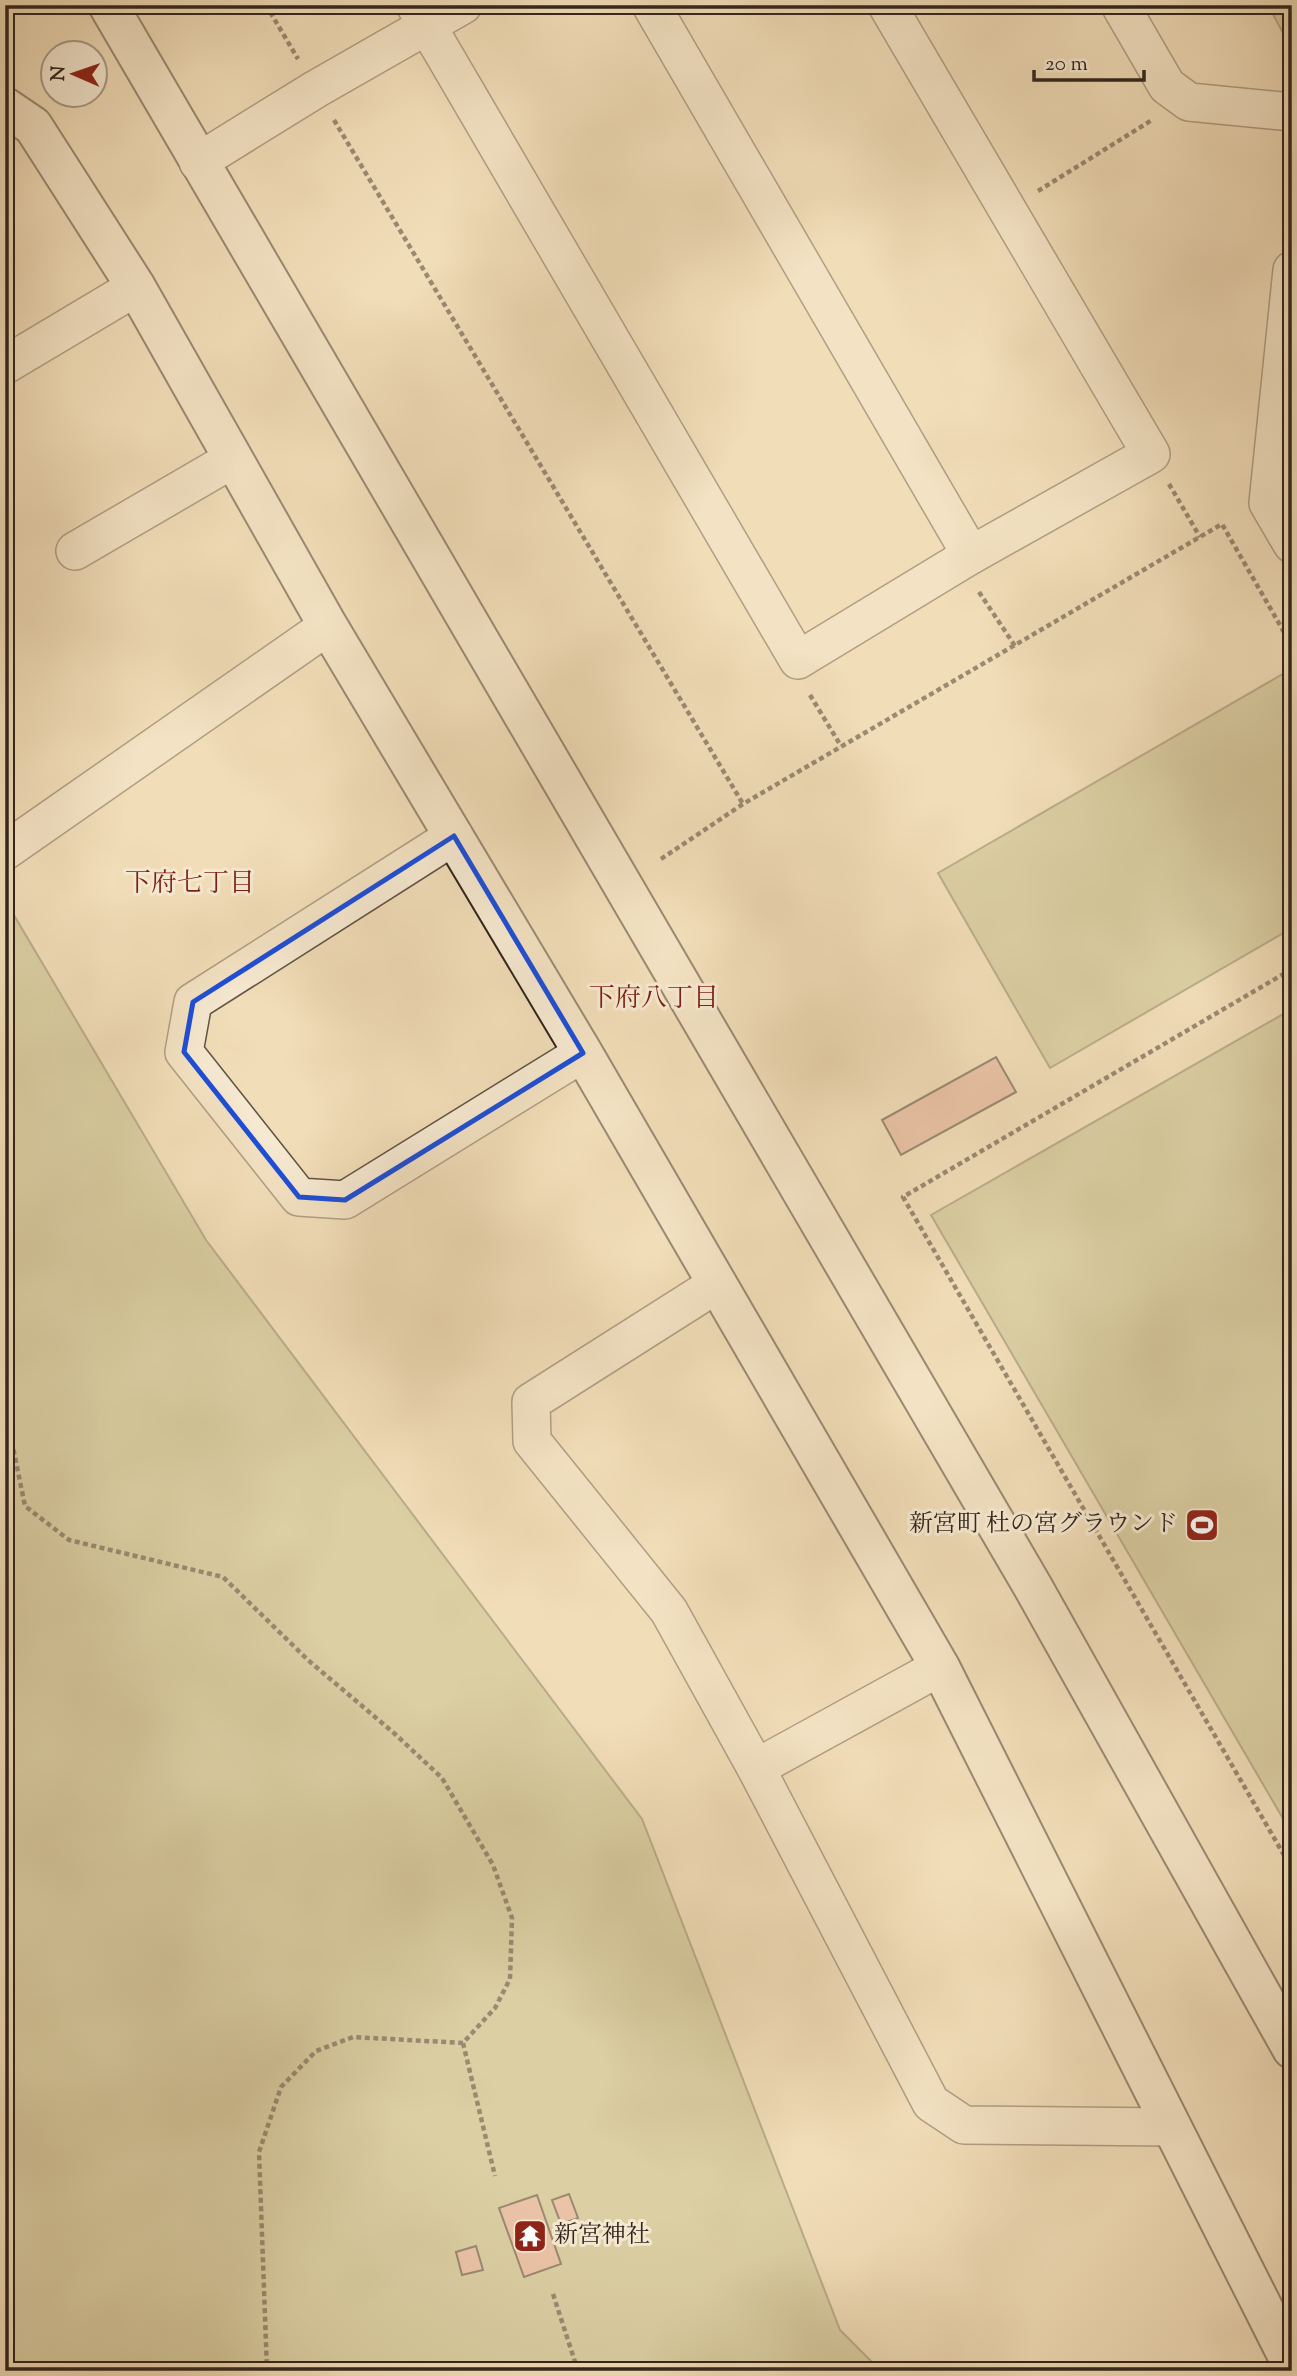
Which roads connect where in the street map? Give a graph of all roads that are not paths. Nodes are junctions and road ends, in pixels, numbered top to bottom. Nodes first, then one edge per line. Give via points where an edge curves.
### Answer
1 (108, 5) edge
2 (463, 5) edge
3 (651, 5) edge
4 (887, 5) edge
5 (1120, 5) edge
6 (421, 15) edge
7 (5, 107) edge
8 (1292, 112) edge
9 (198, 162) junction
10 (1292, 270) edge
11 (136, 286) junction
12 (5, 365) edge
13 (233, 459) junction
14 (1292, 544) edge
15 (75, 551) dead end
16 (965, 559) junction
17 (328, 626) junction
18 (454, 836) junction
19 (5, 851) edge
20 (583, 1053) junction
21 (717, 1284) junction
22 (940, 1667) junction
23 (756, 1768) junction
24 (1292, 2049) edge
25 (1172, 2127) junction
26 (1292, 2365) edge

1 - 9 street
2 - 6 street
3 - 16 street
4 - 16 street via 1151,454
5 - 8 street via 1167,86 1189,103
6 - 9 street via 316,89
6 - 16 street via 798,660
7 - 11 street via 33,126
9 - 24 street via 1033,1587
10 - 14 street via 1268,503
11 - 12 street
11 - 13 street
13 - 15 street
13 - 17 street
17 - 18 street
17 - 19 street
18 - 20 street
18 - 20 street via 193,1002 184,1052 299,1197 345,1200
20 - 21 street
21 - 22 street
21 - 23 street via 531,1402 533,1441 669,1611
22 - 23 street
22 - 25 street
23 - 25 street via 930,2104 964,2125
25 - 26 street

